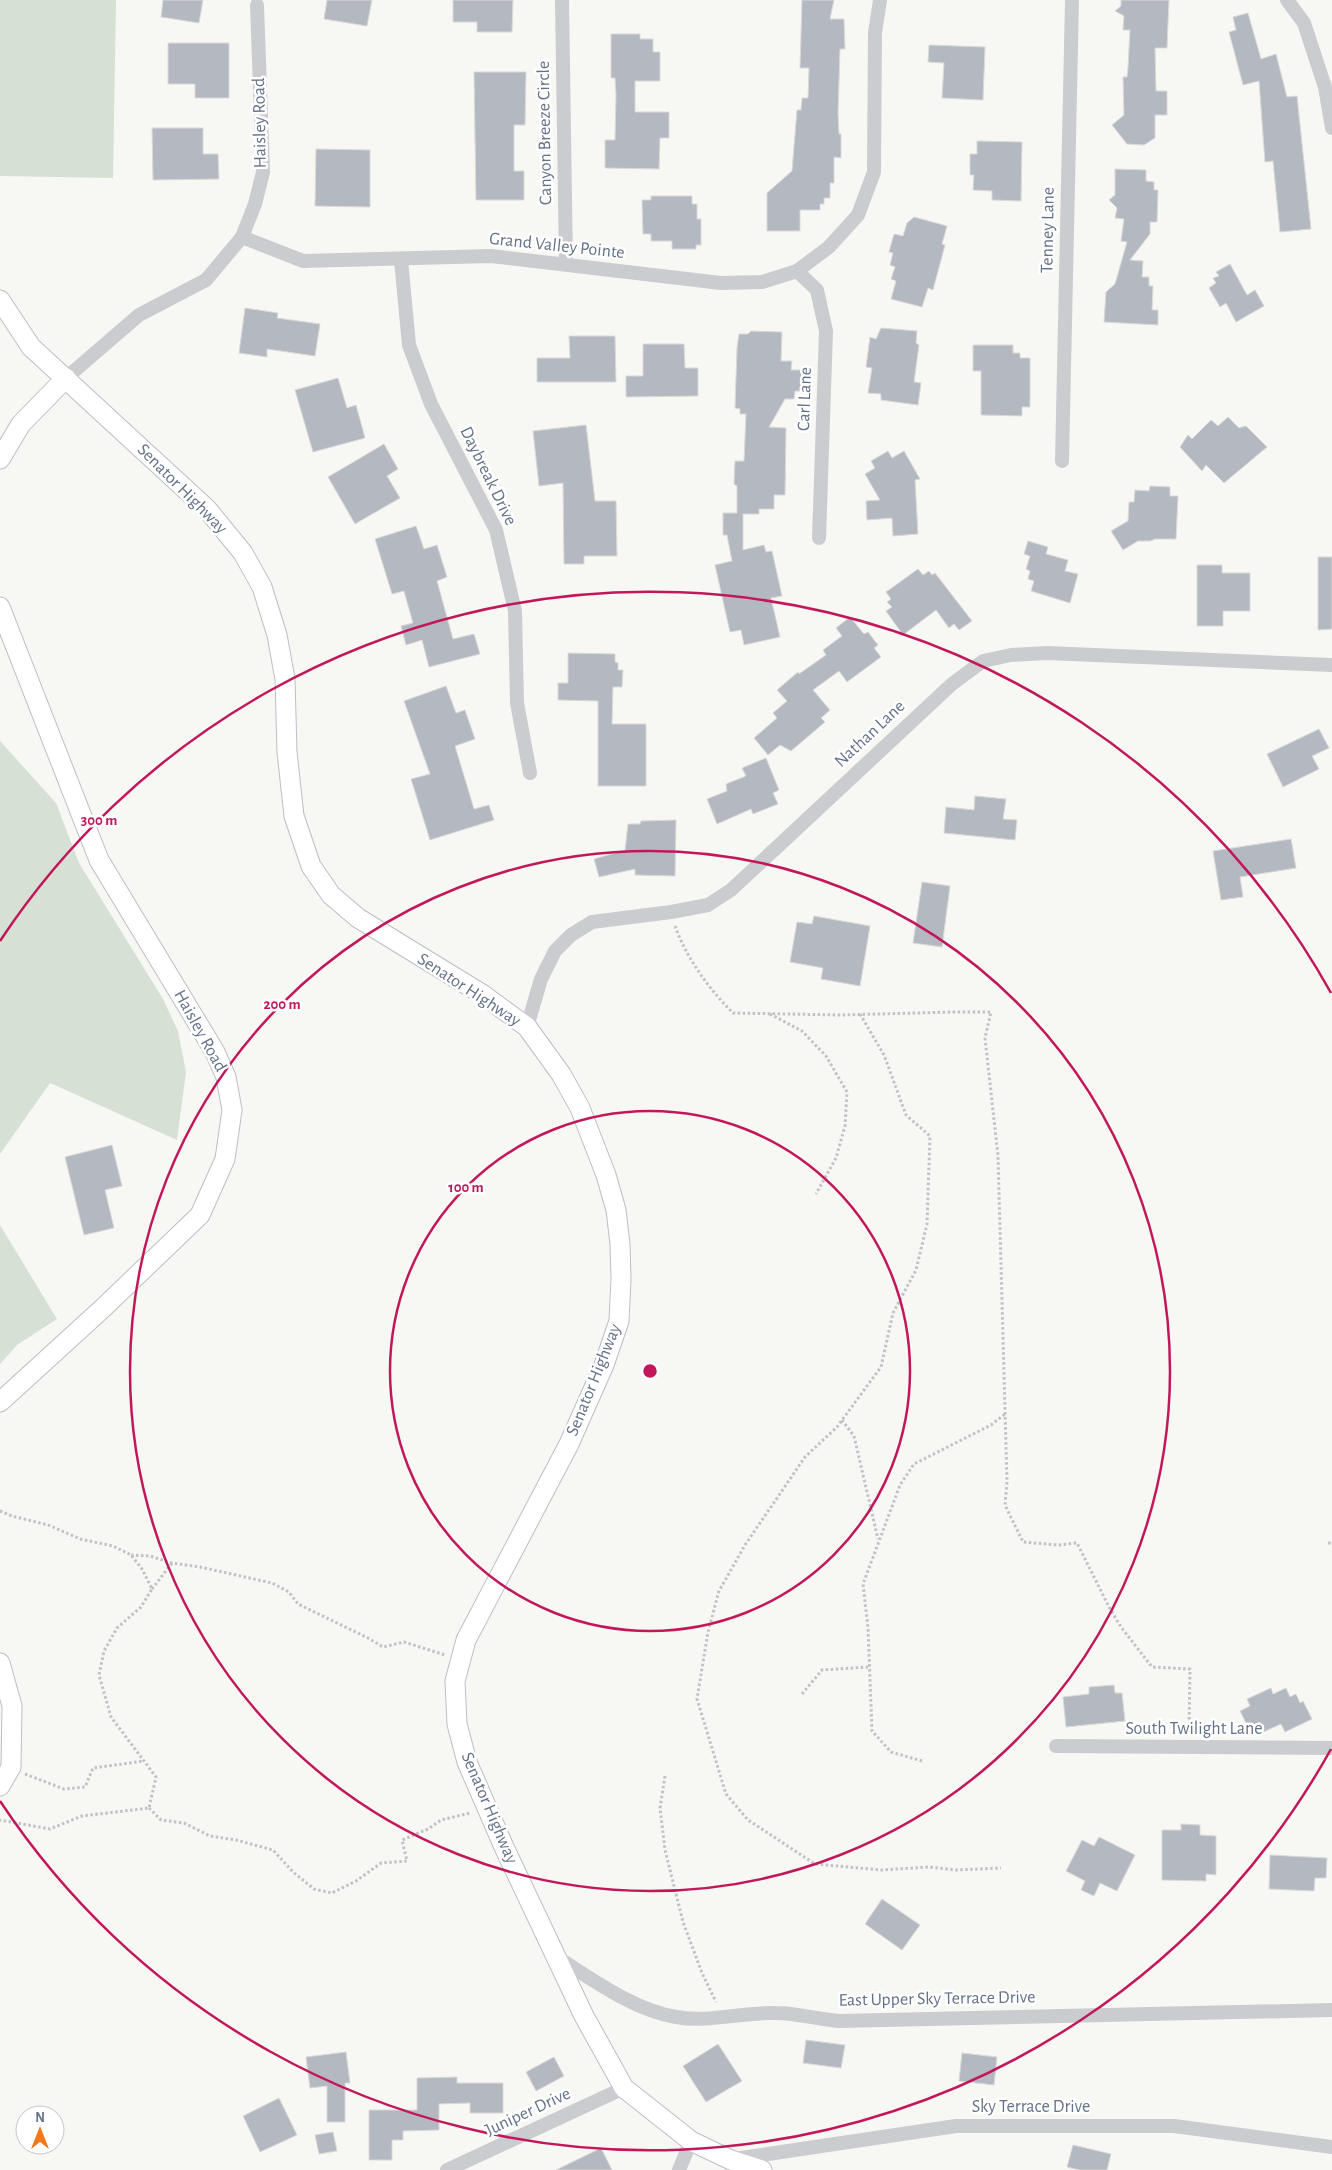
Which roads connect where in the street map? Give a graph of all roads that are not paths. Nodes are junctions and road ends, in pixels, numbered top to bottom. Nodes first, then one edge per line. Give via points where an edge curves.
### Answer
1 (562, 0) edge
2 (880, 0) edge
3 (1072, 0) edge
4 (1287, 0) edge
5 (258, 5) dead end
6 (1332, 128) edge
7 (242, 237) junction
8 (401, 260) junction
9 (566, 264) junction
10 (797, 271) junction
11 (0, 300) edge
12 (66, 378) junction
13 (0, 459) edge
14 (1062, 461) dead end
15 (818, 538) dead end
16 (0, 606) edge
17 (1332, 665) edge
18 (530, 773) dead end
19 (526, 1027) junction
20 (0, 1402) edge
21 (0, 1663) edge
22 (1056, 1746) dead end
23 (1332, 1748) edge
24 (0, 1786) edge
25 (558, 1958) junction
26 (1332, 2010) edge
27 (624, 2088) junction
28 (691, 2141) junction
29 (1332, 2147) edge
30 (731, 2160) junction
31 (447, 2170) edge
32 (680, 2170) edge
33 (762, 2170) edge

1 - 9 street, Canyon Breeze Circle
2 - 10 street, Grand Valley Pointe via 875,33 874,172 858,215 828,247
3 - 14 street, Tenney Lane
4 - 6 street via 1304,23 1325,87
5 - 7 street, Haisley Road via 263,172
7 - 8 street, Grand Valley Pointe via 304,261
7 - 12 street via 206,280 139,315
8 - 9 street, Grand Valley Pointe via 491,256
8 - 18 street, Daybreak Drive via 409,345 431,404 496,530 515,611 517,702
9 - 10 street, Grand Valley Pointe via 721,283 762,282
10 - 15 street, Carl Lane via 817,290 826,331
11 - 12 street, Senator Highway via 31,347
12 - 13 street via 21,424
12 - 19 street, Senator Highway via 207,509 243,553 262,587 277,635 285,679 287,752 294,816 311,866 331,895 358,918 482,994
16 - 20 street, Haisley Road via 99,860 215,1052 226,1077 232,1110 225,1159 200,1215
17 - 19 street, Nathan Lane via 1047,653 983,661 952,684 731,890 708,905 592,922 571,935 555,951 541,979
19 - 25 street, Senator Highway via 561,1074 580,1108 606,1175 616,1210 620,1244 619,1321 604,1366 569,1444 466,1640 456,1681 457,1724 467,1762
21 - 24 street via 12,1706 11,1767
22 - 23 street, South Twilight Lane
25 - 26 street, East Upper Sky Terrace Drive via 626,1999 677,2018 776,2012 839,2021
25 - 27 street, Senator Highway via 584,2016
27 - 28 street, Senator Highway
27 - 31 street, Juniper Drive
28 - 30 street, Senator Highway
28 - 32 street
29 - 30 street, Sky Terrace Drive via 1174,2126 956,2126
30 - 33 street, Senator Highway

